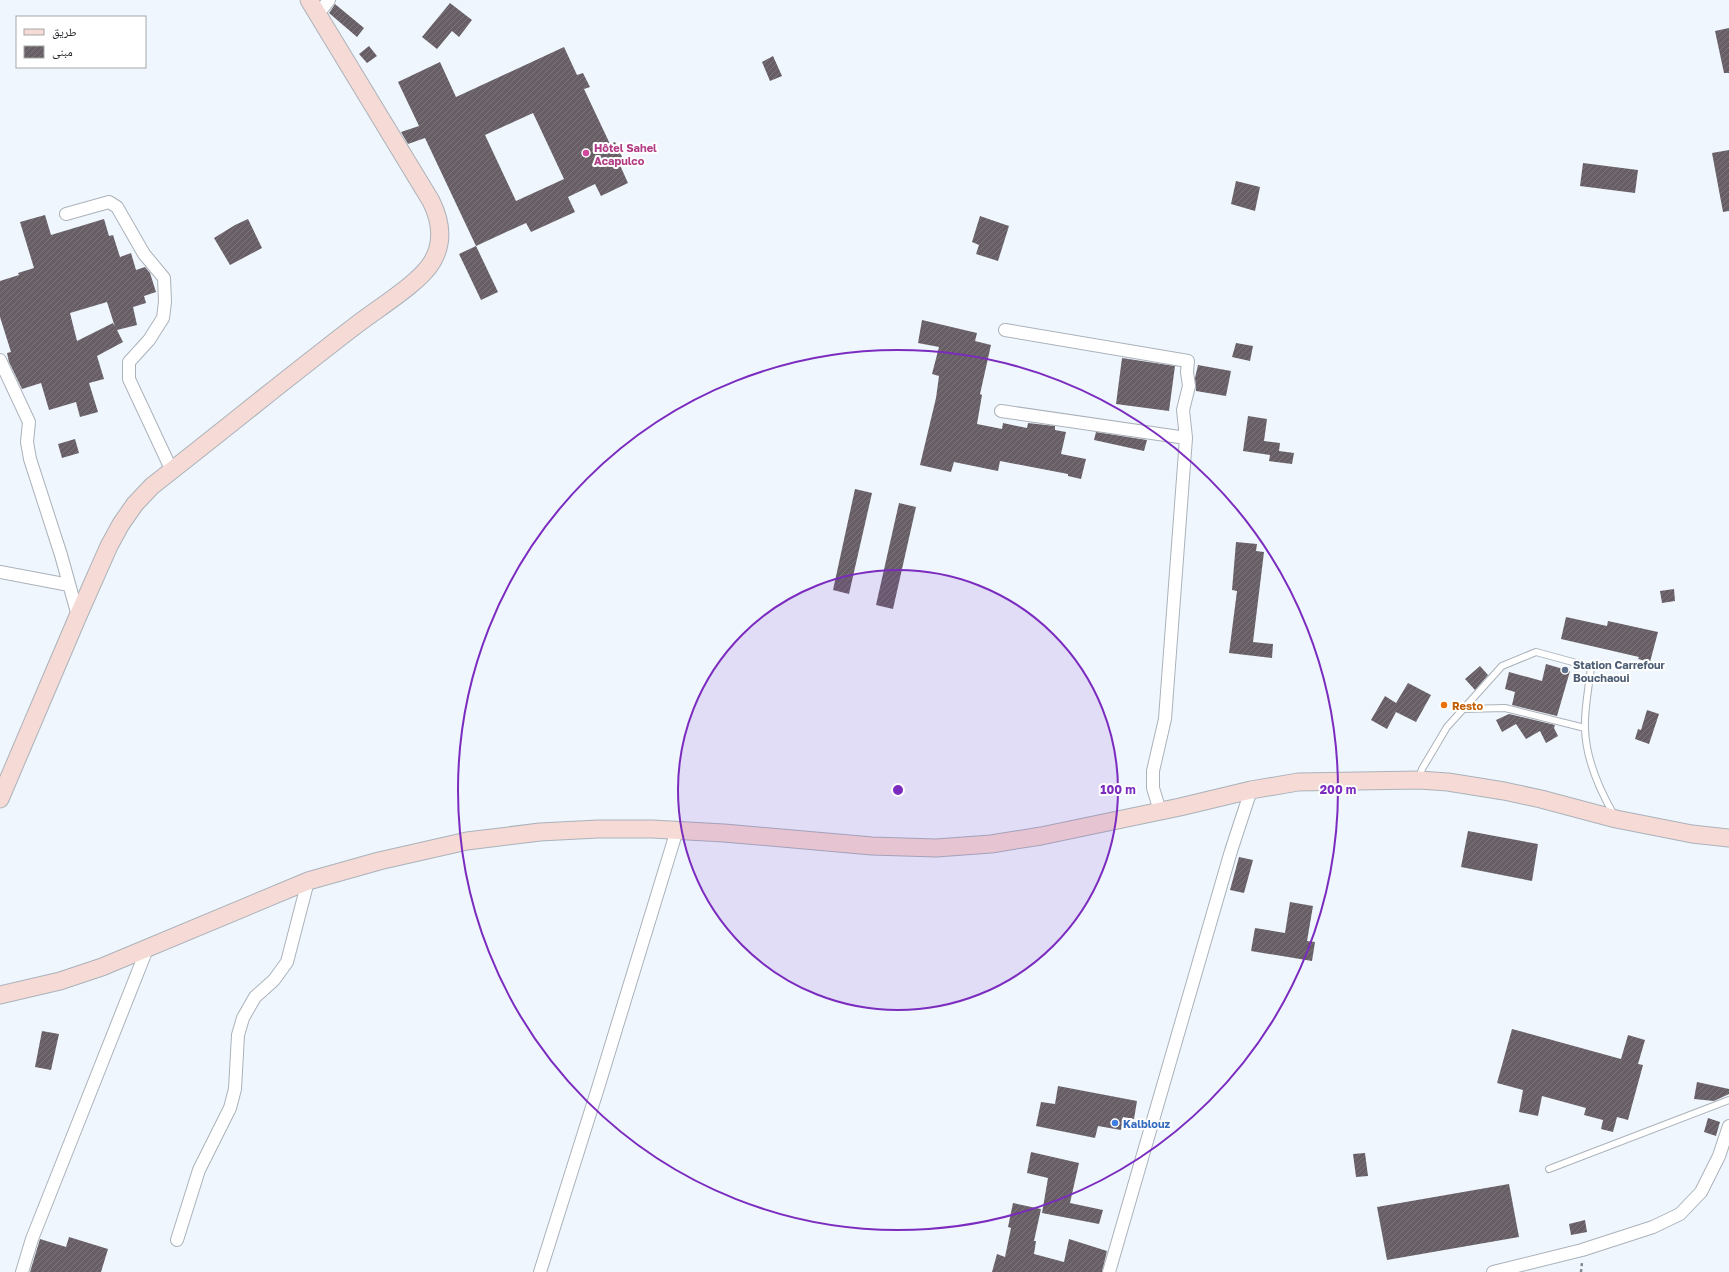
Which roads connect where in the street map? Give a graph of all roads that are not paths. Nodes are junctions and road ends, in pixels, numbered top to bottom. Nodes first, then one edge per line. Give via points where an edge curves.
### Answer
1 (309, 0) edge
2 (329, 0) edge
3 (318, 14) junction
4 (66, 214) dead end
5 (1005, 330) dead end
6 (0, 360) edge
7 (1001, 411) dead end
8 (1186, 438) junction
9 (172, 471) junction
10 (0, 572) edge
11 (69, 585) junction
12 (78, 616) junction
13 (1463, 709) junction
14 (1585, 728) junction
15 (1418, 780) junction
16 (1251, 790) junction
17 (0, 799) edge
18 (1160, 811) junction
19 (1616, 819) junction
20 (677, 830) junction
21 (1729, 838) edge
22 (308, 881) junction
23 (147, 950) junction
24 (0, 983) edge
25 (21, 991) junction
26 (0, 995) edge
27 (1729, 1100) edge
28 (1729, 1126) edge
29 (1549, 1169) dead end
30 (177, 1240) dead end
31 (22, 1272) edge
32 (540, 1272) edge
33 (1108, 1272) edge
34 (1493, 1272) edge

1 - 3 main road
2 - 3 street
3 - 9 main road via 434,207 440,225 437,251 424,273 415,281
4 - 9 street via 109,202 117,207 144,254 164,278 165,302 162,318 149,340 129,362 129,379
5 - 8 street via 1188,361 1189,386 1183,410
6 - 11 street via 30,422 27,442 30,459
7 - 8 street
8 - 18 street via 1165,719 1153,771 1153,788
9 - 12 main road via 152,486 121,524
10 - 11 street
11 - 12 street
12 - 17 main road
13 - 14 lane via 1505,708
13 - 14 lane via 1502,666 1536,652 1591,668
13 - 15 lane via 1447,727
14 - 19 lane via 1590,760 1603,797
15 - 16 main road via 1298,782
15 - 19 main road via 1504,791
16 - 18 main road
16 - 33 street
18 - 20 main road via 1041,836 991,844 936,848 872,846
19 - 21 main road via 1692,834
20 - 22 main road via 598,829 540,832 467,842 378,861
20 - 32 street
22 - 23 main road
22 - 30 street via 287,962 274,980 255,997 242,1018 238,1035 235,1088 230,1108 199,1170
23 - 25 main road via 102,967
23 - 31 street via 32,1239
24 - 25 main road
25 - 26 main road
27 - 29 lane
28 - 34 street via 1719,1156 1701,1192 1680,1214 1653,1227 1582,1250

